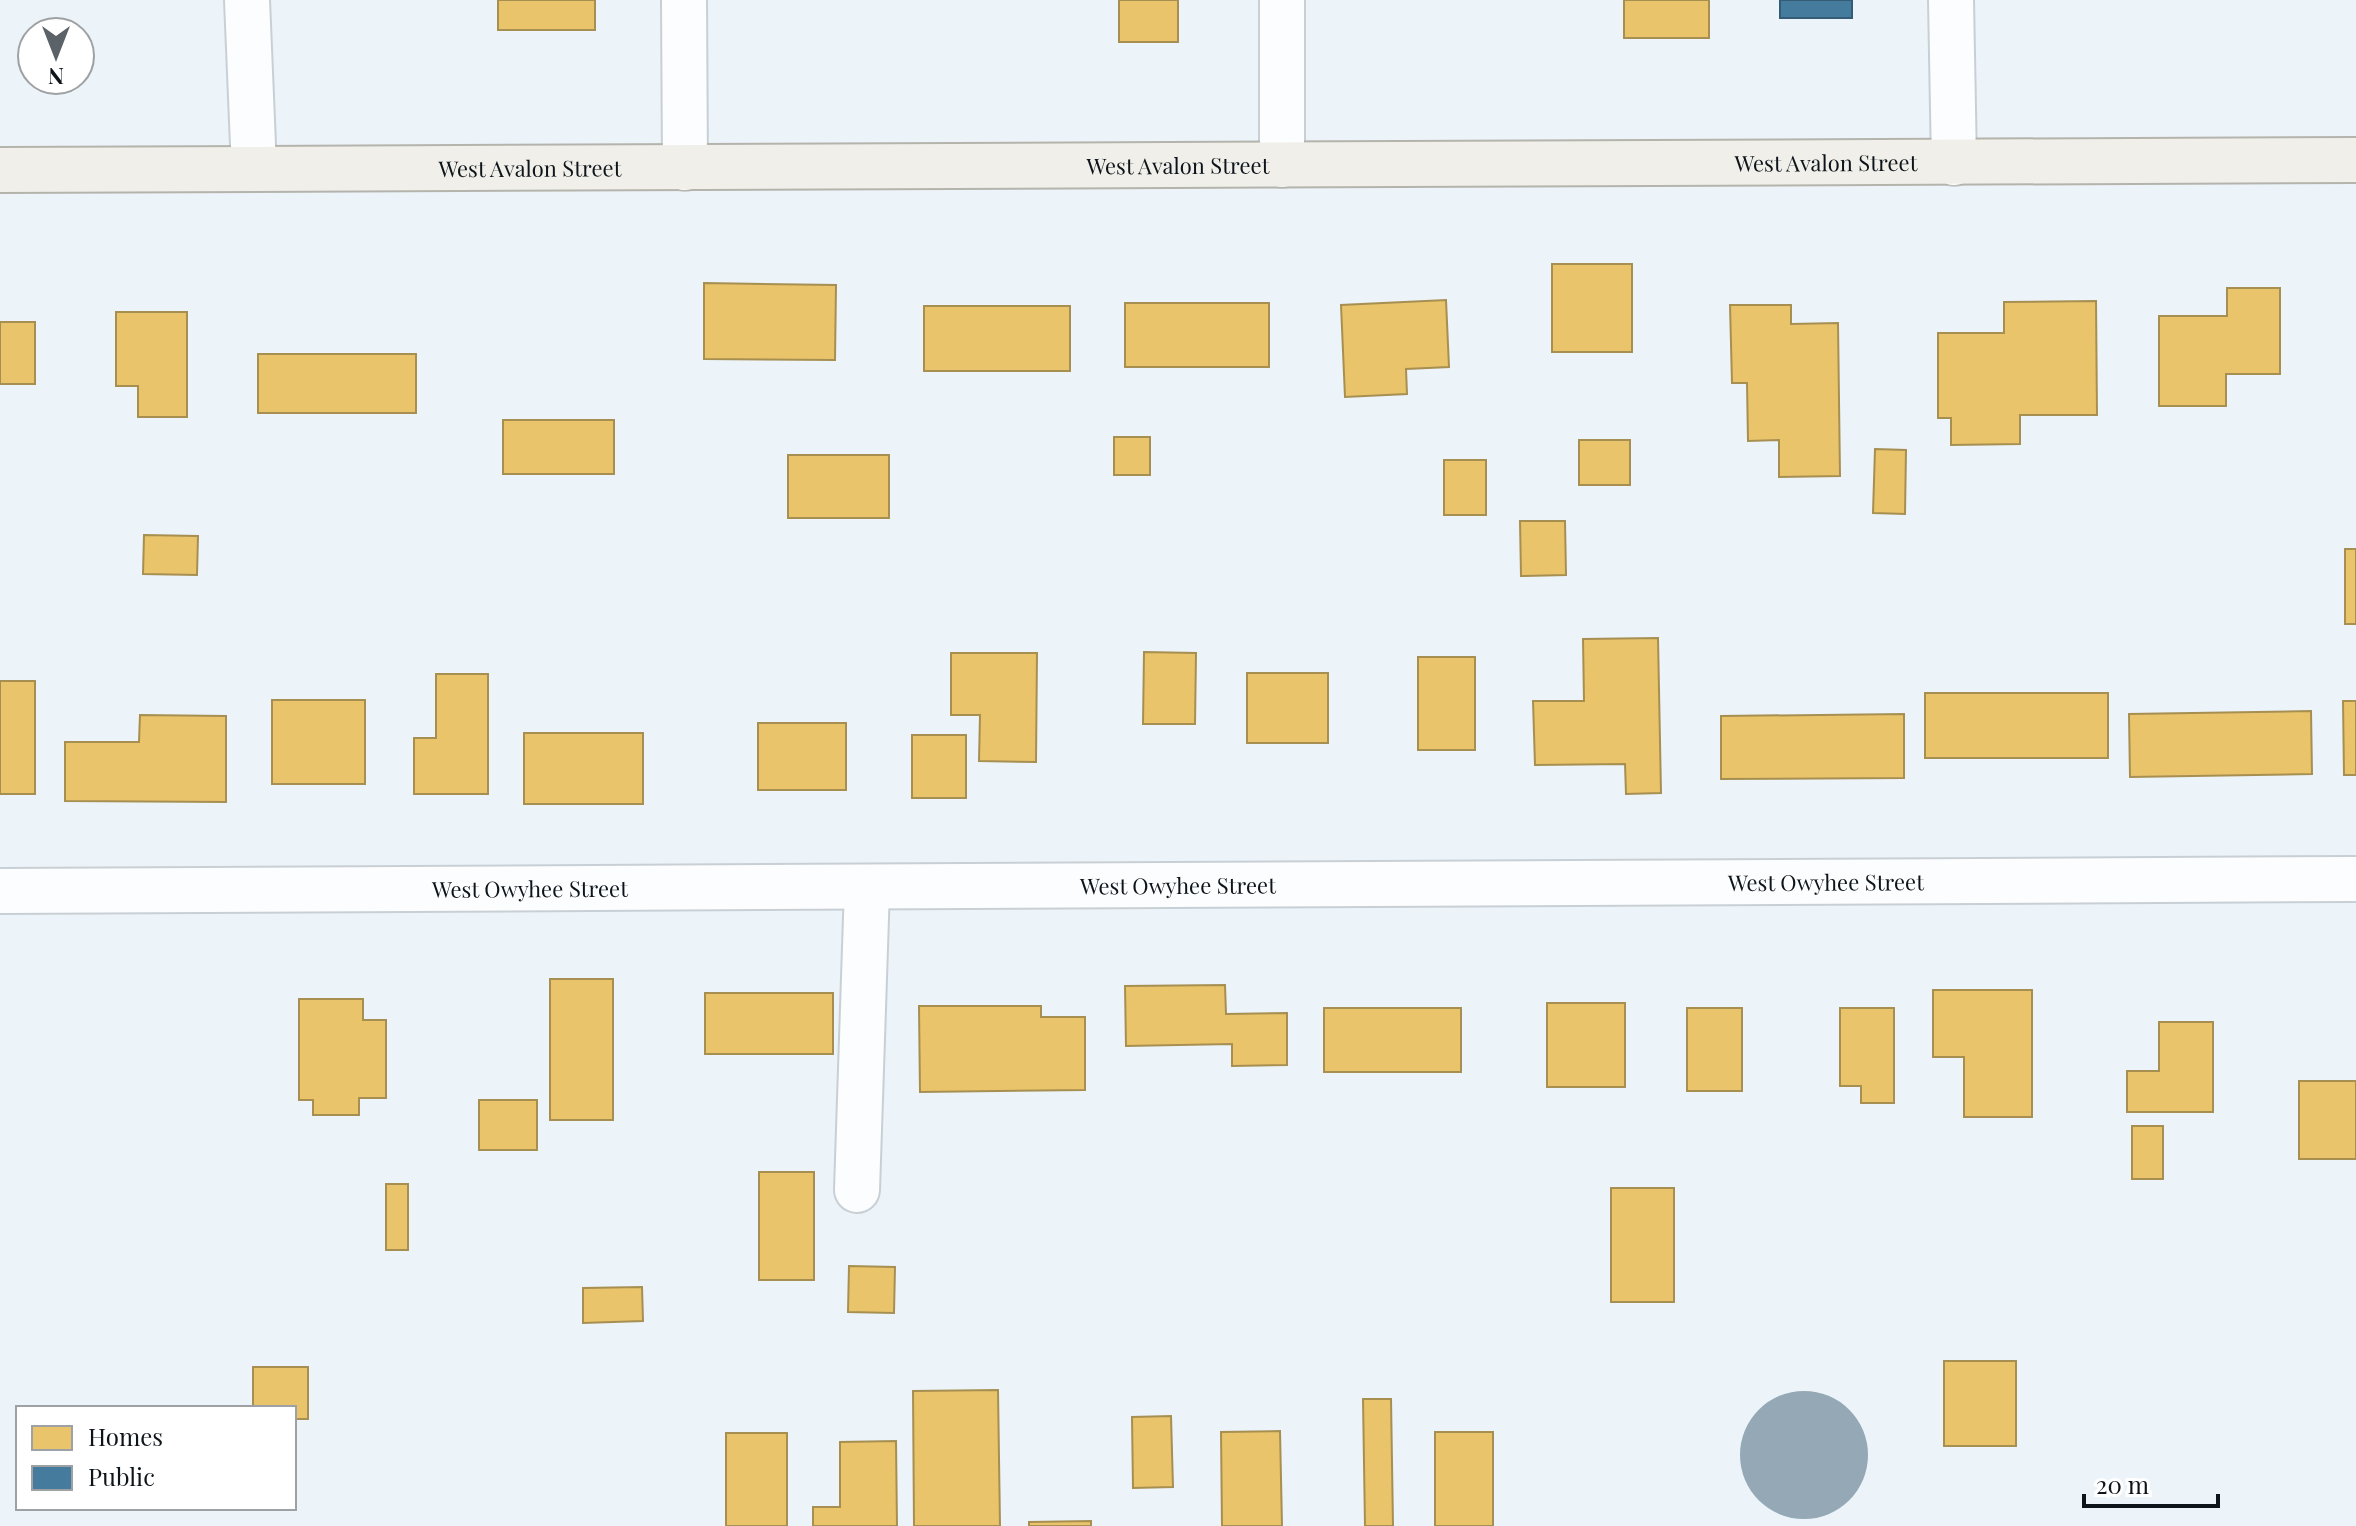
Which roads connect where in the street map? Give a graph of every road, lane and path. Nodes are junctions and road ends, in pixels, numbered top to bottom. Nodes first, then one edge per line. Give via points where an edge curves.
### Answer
1 (247, 0) edge
2 (684, 0) edge
3 (1282, 0) edge
4 (1951, 0) edge
5 (2356, 160) edge
6 (1954, 163) junction
7 (1282, 165) junction
8 (685, 168) junction
9 (254, 169) junction
10 (0, 170) edge
11 (2356, 879) edge
12 (867, 887) junction
13 (0, 891) edge
14 (857, 1190) dead end

1 - 9 street
2 - 8 street
3 - 7 street
4 - 6 street
5 - 6 main road, West Avalon Street
6 - 7 main road, West Avalon Street
7 - 8 main road, West Avalon Street
8 - 9 main road, West Avalon Street
9 - 10 main road, West Avalon Street
11 - 12 street, West Owyhee Street
12 - 13 street, West Owyhee Street
12 - 14 street

